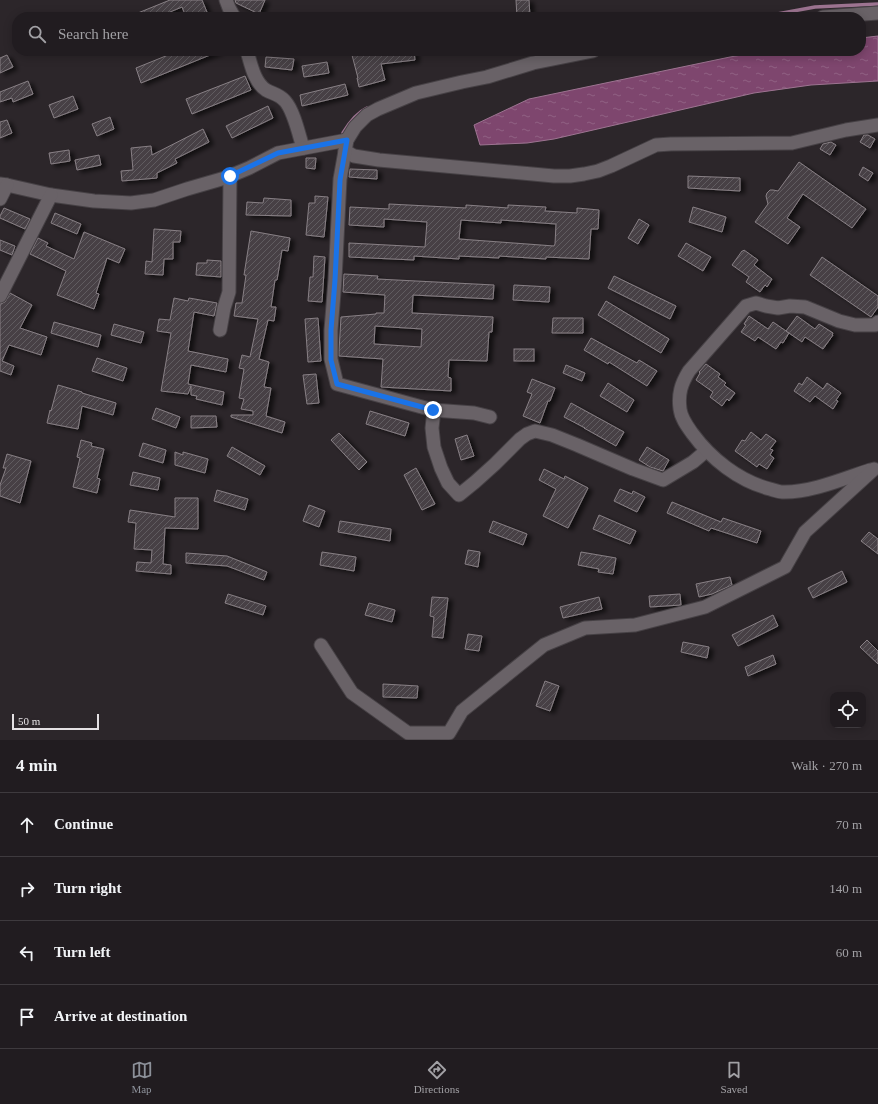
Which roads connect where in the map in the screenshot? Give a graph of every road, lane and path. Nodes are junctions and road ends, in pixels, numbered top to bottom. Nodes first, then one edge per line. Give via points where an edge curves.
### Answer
1 (226, 0) edge
2 (231, 12) edge
3 (878, 13) edge
4 (866, 14) edge
5 (249, 56) edge
6 (568, 56) edge
7 (878, 125) edge
8 (346, 145) junction
9 (303, 148) junction
10 (230, 176) junction
11 (3, 184) edge
12 (50, 195) junction
13 (0, 199) edge
14 (0, 296) edge
15 (878, 322) edge
16 (220, 330) dead end
17 (434, 410) junction
18 (490, 417) dead end
19 (706, 451) junction
20 (876, 469) edge
21 (321, 645) dead end

1 - 2 street
3 - 4 street
5 - 9 street via 259,83 286,102
6 - 8 street via 416,93 367,115 355,127
7 - 8 street via 792,143 656,145 598,171 570,176 379,160 354,156
8 - 9 street
8 - 17 street via 340,180 331,330 331,360 337,384
9 - 10 street via 278,153
10 - 12 street via 154,200 132,203
10 - 16 street via 229,292
11 - 12 street
11 - 13 street
12 - 14 street
15 - 19 street via 875,325 850,324 804,307 778,308 756,303 746,306 689,371 682,383 680,410 684,422
17 - 18 street
17 - 19 street via 434,447 448,483 459,495 520,439 535,431 552,435 662,480 693,462
19 - 20 street via 750,483 780,492 799,492
20 - 21 street via 805,532 785,567 705,607 635,625 585,628 544,645 462,710 449,733 408,733 352,693

